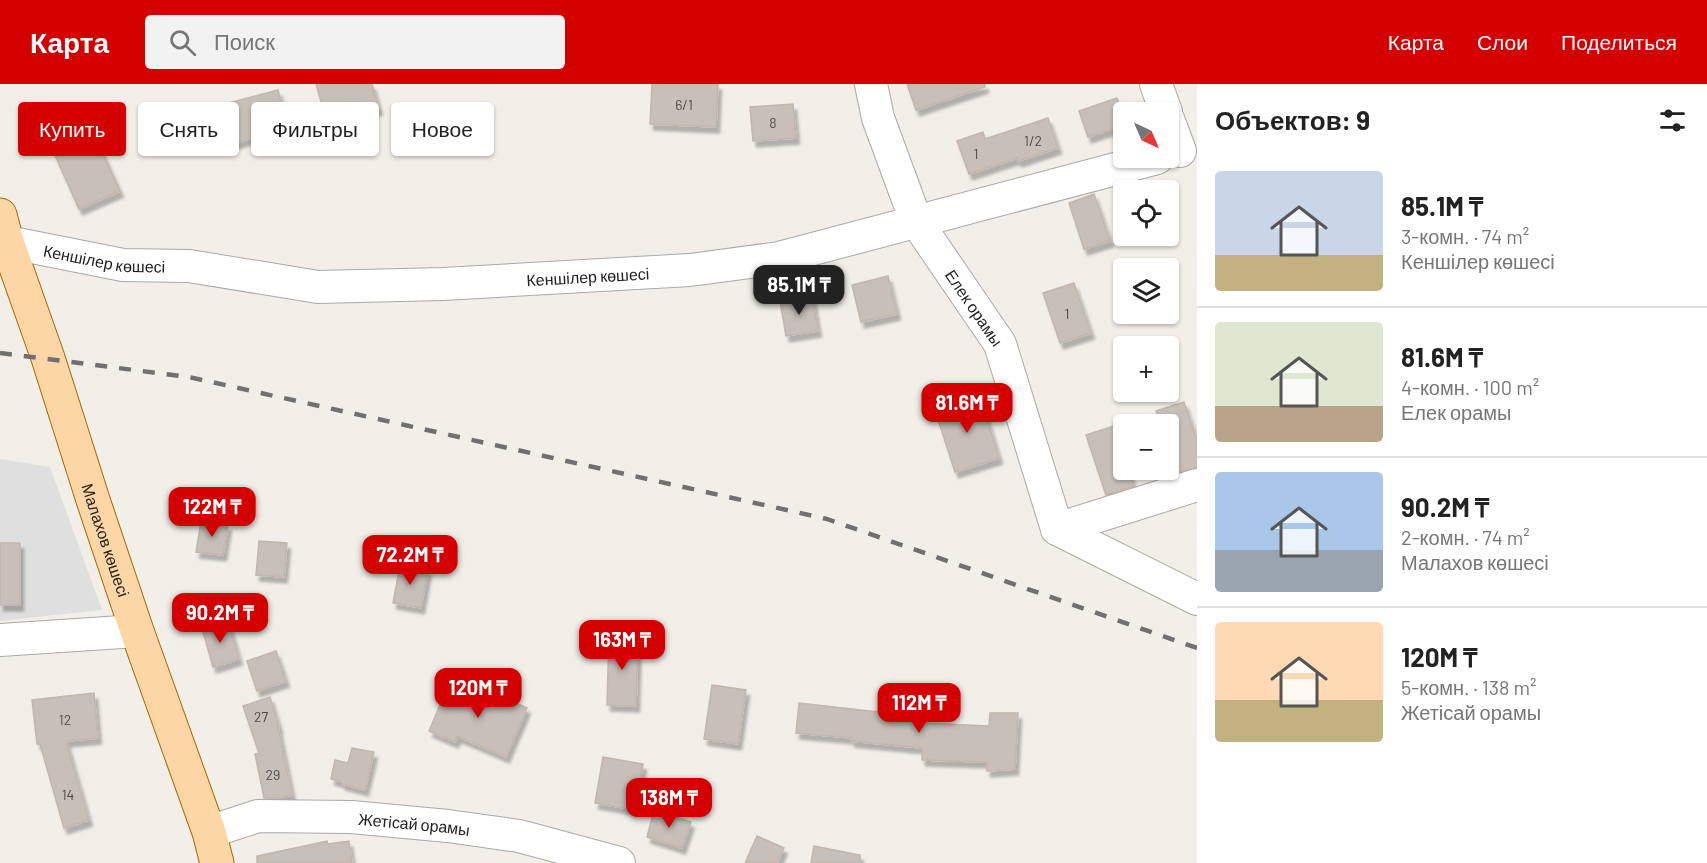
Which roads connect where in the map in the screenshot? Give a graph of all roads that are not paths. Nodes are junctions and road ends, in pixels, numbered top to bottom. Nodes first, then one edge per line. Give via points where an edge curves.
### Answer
1 (871, 84) edge
2 (1156, 84) edge
3 (1162, 102) edge
4 (1119, 168) edge
5 (916, 221) junction
6 (4, 229) edge
7 (1197, 485) edge
8 (1057, 529) junction
9 (1197, 599) edge
10 (137, 631) junction
11 (0, 640) edge
12 (209, 832) junction
13 (217, 863) edge
14 (618, 863) edge

1 - 5 street, Елек орамы via 878,118
2 - 3 street
4 - 5 street, Кеншілер көшесі
5 - 6 street, Кеншілер көшесі via 779,258 690,270 318,287 189,266 123,265
5 - 8 street, Елек орамы via 1000,345
6 - 10 main road, Малахов көшесі
7 - 8 street
8 - 9 street
10 - 11 street
10 - 12 main road, Малахов көшесі
12 - 13 main road, Малахов көшесі
12 - 14 street, Жетісай орамы via 258,816 351,817 519,836

